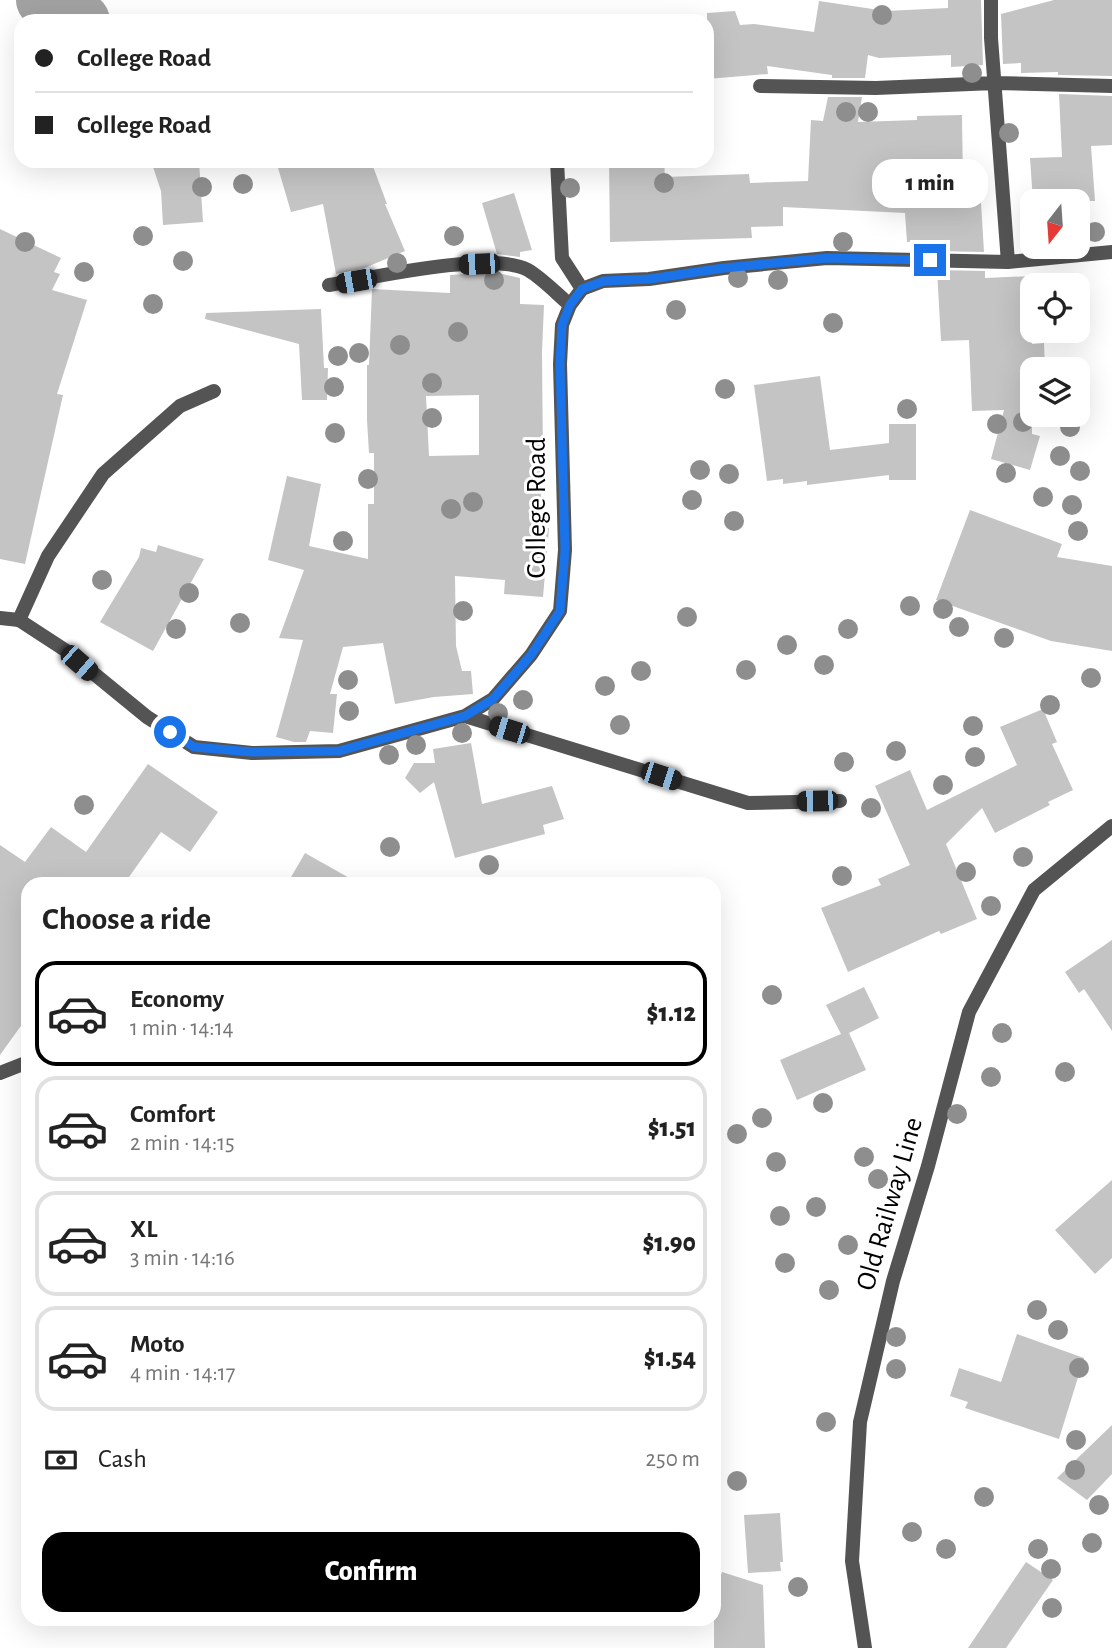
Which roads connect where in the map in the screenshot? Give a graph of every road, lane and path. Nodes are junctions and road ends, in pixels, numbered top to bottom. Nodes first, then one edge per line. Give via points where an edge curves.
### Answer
1 (991, 0) edge
2 (994, 83) junction
3 (760, 86) dead end
4 (1112, 86) edge
5 (557, 168) edge
6 (1112, 252) edge
7 (1008, 262) junction
8 (329, 285) dead end
9 (582, 289) junction
10 (570, 305) junction
11 (214, 391) dead end
12 (0, 618) edge
13 (19, 621) junction
14 (465, 716) junction
15 (839, 801) dead end
16 (1112, 826) edge
17 (21, 1065) edge
18 (0, 1073) edge
19 (864, 1648) edge

1 - 2 street
2 - 3 street
2 - 4 street
2 - 7 street
5 - 9 street via 562,258
6 - 7 street
7 - 9 street via 827,258 604,281
8 - 10 street via 437,266 500,263 527,270
9 - 10 street, College Road
10 - 14 street, College Road via 562,325 560,364 565,550 560,611 531,655 493,699
11 - 13 street via 180,407 103,474 48,556
12 - 13 street, College Road
13 - 14 street, College Road via 194,747 339,751
14 - 15 street via 747,803
16 - 19 street, Old Railway Line via 1034,890 969,1012 892,1281 860,1422 852,1561
17 - 18 street

